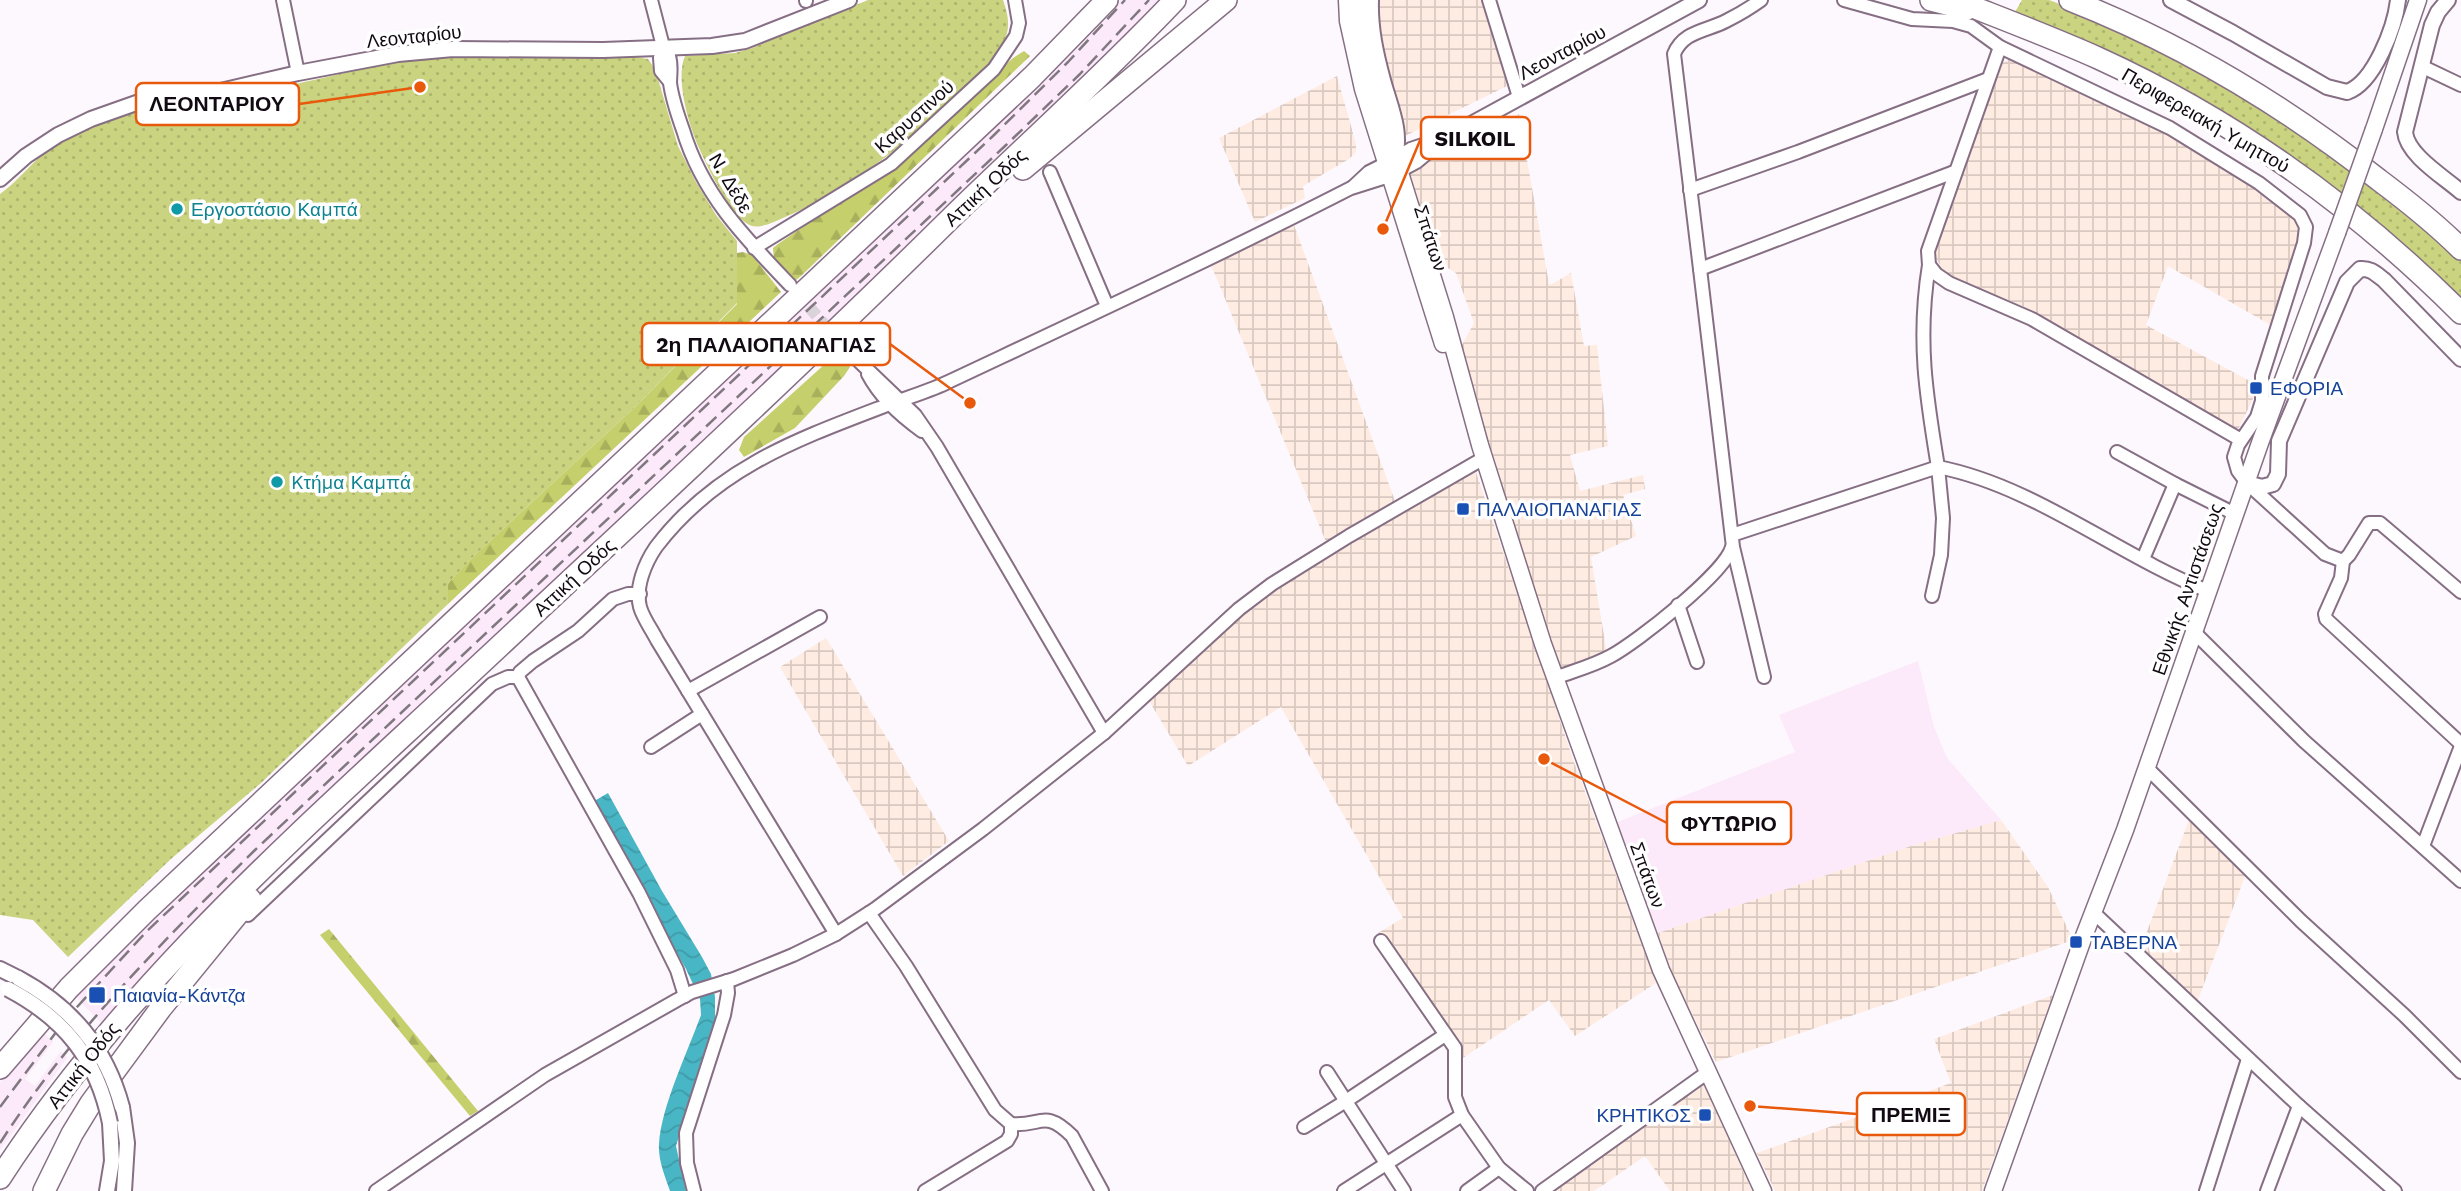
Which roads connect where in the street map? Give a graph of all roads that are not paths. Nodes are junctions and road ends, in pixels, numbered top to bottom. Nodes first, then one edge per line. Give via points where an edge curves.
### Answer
1 (283, 0) edge
2 (651, 0) edge
3 (849, 0) edge
4 (1015, 0) edge
5 (1093, 0) edge
6 (1107, 0) edge
7 (1175, 0) edge
8 (1226, 0) edge
9 (1347, 0) edge
10 (1358, 0) edge
11 (1372, 0) edge
12 (1489, 0) edge
13 (1699, 0) edge
14 (1761, 0) edge
15 (1843, 0) edge
16 (1931, 0) edge
17 (1955, 0) edge
18 (2070, 0) edge
19 (2171, 0) edge
20 (2399, 0) edge
21 (2417, 0) edge
22 (2448, 0) edge
23 (2003, 19) junction
24 (2000, 47) junction
25 (664, 51) junction
26 (2421, 66) junction
27 (298, 73) junction
28 (1988, 79) junction
29 (2461, 85) edge
30 (1519, 97) junction
31 (1000, 107) junction
32 (1392, 167) junction
33 (1049, 172) dead end
34 (1954, 172) junction
35 (0, 179) edge
36 (1690, 190) junction
37 (2461, 192) edge
38 (754, 248) junction
39 (2461, 249) edge
40 (1930, 265) junction
41 (1700, 269) junction
42 (790, 285) tunnel mouth
43 (870, 299) junction
44 (1107, 306) junction
45 (2461, 313) edge
46 (842, 345) tunnel mouth
47 (2461, 359) edge
48 (895, 402) junction
49 (2241, 440) junction
50 (1482, 451) junction
51 (2117, 452) dead end
52 (1938, 467) junction
53 (2247, 482) junction
54 (2175, 484) junction
55 (2235, 514) junction
56 (1732, 541) junction
57 (2143, 559) junction
58 (2343, 561) junction
59 (2208, 591) junction
60 (2461, 593) edge
61 (640, 594) junction
62 (1932, 596) dead end
63 (1678, 605) junction
64 (820, 617) dead end
65 (2194, 632) junction
66 (1697, 662) dead end
67 (517, 677) junction
68 (1764, 677) dead end
69 (1555, 678) junction
70 (688, 691) junction
71 (702, 714) junction
72 (1104, 733) junction
73 (2461, 745) edge
74 (651, 747) dead end
75 (2147, 768) junction
76 (318, 815) junction
77 (2423, 846) junction
78 (2461, 881) edge
79 (2093, 912) junction
80 (869, 913) junction
81 (836, 934) junction
82 (1381, 941) dead end
83 (221, 947) dead end
84 (0, 969) edge
85 (722, 982) junction
86 (9, 984) edge
87 (69, 988) junction
88 (689, 994) junction
89 (1446, 1035) junction
90 (0, 1053) edge
91 (2248, 1059) junction
92 (0, 1068) edge
93 (1327, 1072) dead end
94 (1708, 1072) junction
95 (2461, 1072) edge
96 (1346, 1101) junction
97 (2299, 1106) junction
98 (1462, 1115) junction
99 (1011, 1124) junction
100 (1304, 1127) dead end
101 (1386, 1164) junction
102 (1499, 1168) junction
103 (0, 1178) edge
104 (44, 1191) edge
105 (107, 1191) edge
106 (124, 1191) edge
107 (376, 1191) edge
108 (694, 1191) edge
109 (925, 1191) edge
110 (1102, 1191) edge
111 (1344, 1191) edge
112 (1404, 1191) edge
113 (1467, 1191) edge
114 (1527, 1191) edge
115 (1542, 1191) edge
116 (1763, 1191) edge
117 (1993, 1191) edge
118 (2206, 1191) edge
119 (2267, 1191) edge
120 (2395, 1191) edge

1 - 27 street
2 - 25 street, Ν. Δέδε
3 - 25 street, Λεονταρίου via 745,41
4 - 38 street, Καρυστινού via 1016,36 994,69 891,164
5 - 31 highway
6 - 31 highway
7 - 43 highway, Αττική Οδός
8 - 43 highway
9 - 32 main road, Σπάτων via 1352,47
10 - 32 main road, Σπάτων via 1363,44
11 - 32 street via 1376,48 1399,140
12 - 30 street
13 - 30 street, Λεονταρίου
14 - 36 street via 1689,36 1676,49
15 - 24 street via 1921,21 1963,23
16 - 23 highway
17 - 23 highway, Περιφερειακή Υμηττού
18 - 39 highway via 2137,29 2247,87 2347,154
19 - 20 street via 2342,92 2357,88 2373,68
21 - 53 main road, Εθνικής Αντιστάσεως, bridge
22 - 26 street via 2434,18
23 - 45 highway, Περιφερειακή Υμηττού via 2147,82 2266,152 2370,229
24 - 28 street
24 - 49 street via 2170,128 2268,190 2304,221 2304,243 2262,376 2262,401
25 - 27 street, Λεονταρίου via 436,50
25 - 38 street, Ν. Δέδε via 671,61 670,82 682,130 699,172 721,209
26 - 29 street
26 - 37 street via 2405,137 2416,154
27 - 35 street, Λεονταρίου via 205,95 139,102 104,113 36,148
28 - 34 street
28 - 36 street
30 - 32 street, Λεονταρίου via 1444,139 1412,150
31 - 87 highway
32 - 44 street
32 - 50 main road, Σπάτων via 1435,322
33 - 44 street
34 - 40 street via 1928,251
34 - 41 street
36 - 41 street
38 - 42 street, Ν. Δέδε
40 - 49 street via 1949,283 2032,319
40 - 52 street via 1924,299 1923,373
41 - 56 street
43 - 76 highway, Αττική Οδός
44 - 48 street via 942,385
46 - 48 street via 865,369 874,387
47 - 53 street via 2384,280 2367,268 2360,269 2347,282 2279,441 2278,474 2273,484 2263,487
48 - 61 street via 803,437 722,482 655,548 644,569
48 - 72 street via 947,462
49 - 53 street via 2235,465
50 - 69 main road, Σπάτων
50 - 72 street via 1272,584
51 - 54 street
52 - 56 street
52 - 57 street via 2013,492
52 - 62 street via 1943,518
53 - 55 main road, Εθνικής Αντιστάσεως
53 - 58 street via 2325,554
54 - 55 street
54 - 57 street
55 - 59 main road, Εθνικής Αντιστάσεως
56 - 63 street via 1726,560
56 - 68 street
57 - 59 street
58 - 60 street via 2364,528 2380,523
58 - 73 street via 2326,619
59 - 65 main road, Εθνικής Αντιστάσεως
61 - 67 street via 613,599
61 - 70 street via 640,607
63 - 66 street
63 - 69 street via 1612,656
64 - 70 street
65 - 75 main road, Εθνικής Αντιστάσεως
65 - 77 street via 2304,741
67 - 83 street via 492,684 249,914
67 - 88 street via 639,893
69 - 94 main road, Σπάτων via 1661,970
70 - 71 street
71 - 74 street
71 - 81 street
72 - 80 street
73 - 77 street
75 - 79 main road, Εθνικής Αντιστάσεως
75 - 95 street
76 - 103 highway, Αττική Οδός via 150,982 63,1089
76 - 104 highway via 125,1055 81,1118
77 - 78 street
79 - 91 street
79 - 117 main road, Εθνικής Αντιστάσεως
80 - 81 street
80 - 99 street via 995,1110
81 - 85 street via 793,956
82 - 89 street
84 - 86 street
85 - 88 street
85 - 108 street via 728,993 724,1015 686,1133
86 - 105 street, bridge via 78,1045 100,1085 110,1123
86 - 106 street, bridge via 56,1002 88,1033 107,1064 122,1107 127,1143
87 - 90 highway
87 - 92 highway
88 - 107 street via 545,1076
89 - 96 street
89 - 98 street via 1455,1048 1455,1097
91 - 97 street
91 - 118 street
93 - 96 street
94 - 115 street
94 - 116 main road, Σπάτων
96 - 100 street
96 - 101 street
97 - 119 street
97 - 120 street
98 - 101 street
98 - 102 street
99 - 109 street via 1007,1141
99 - 110 street via 1042,1119 1057,1123 1072,1136
101 - 111 street
101 - 112 street
102 - 113 street
102 - 114 street

